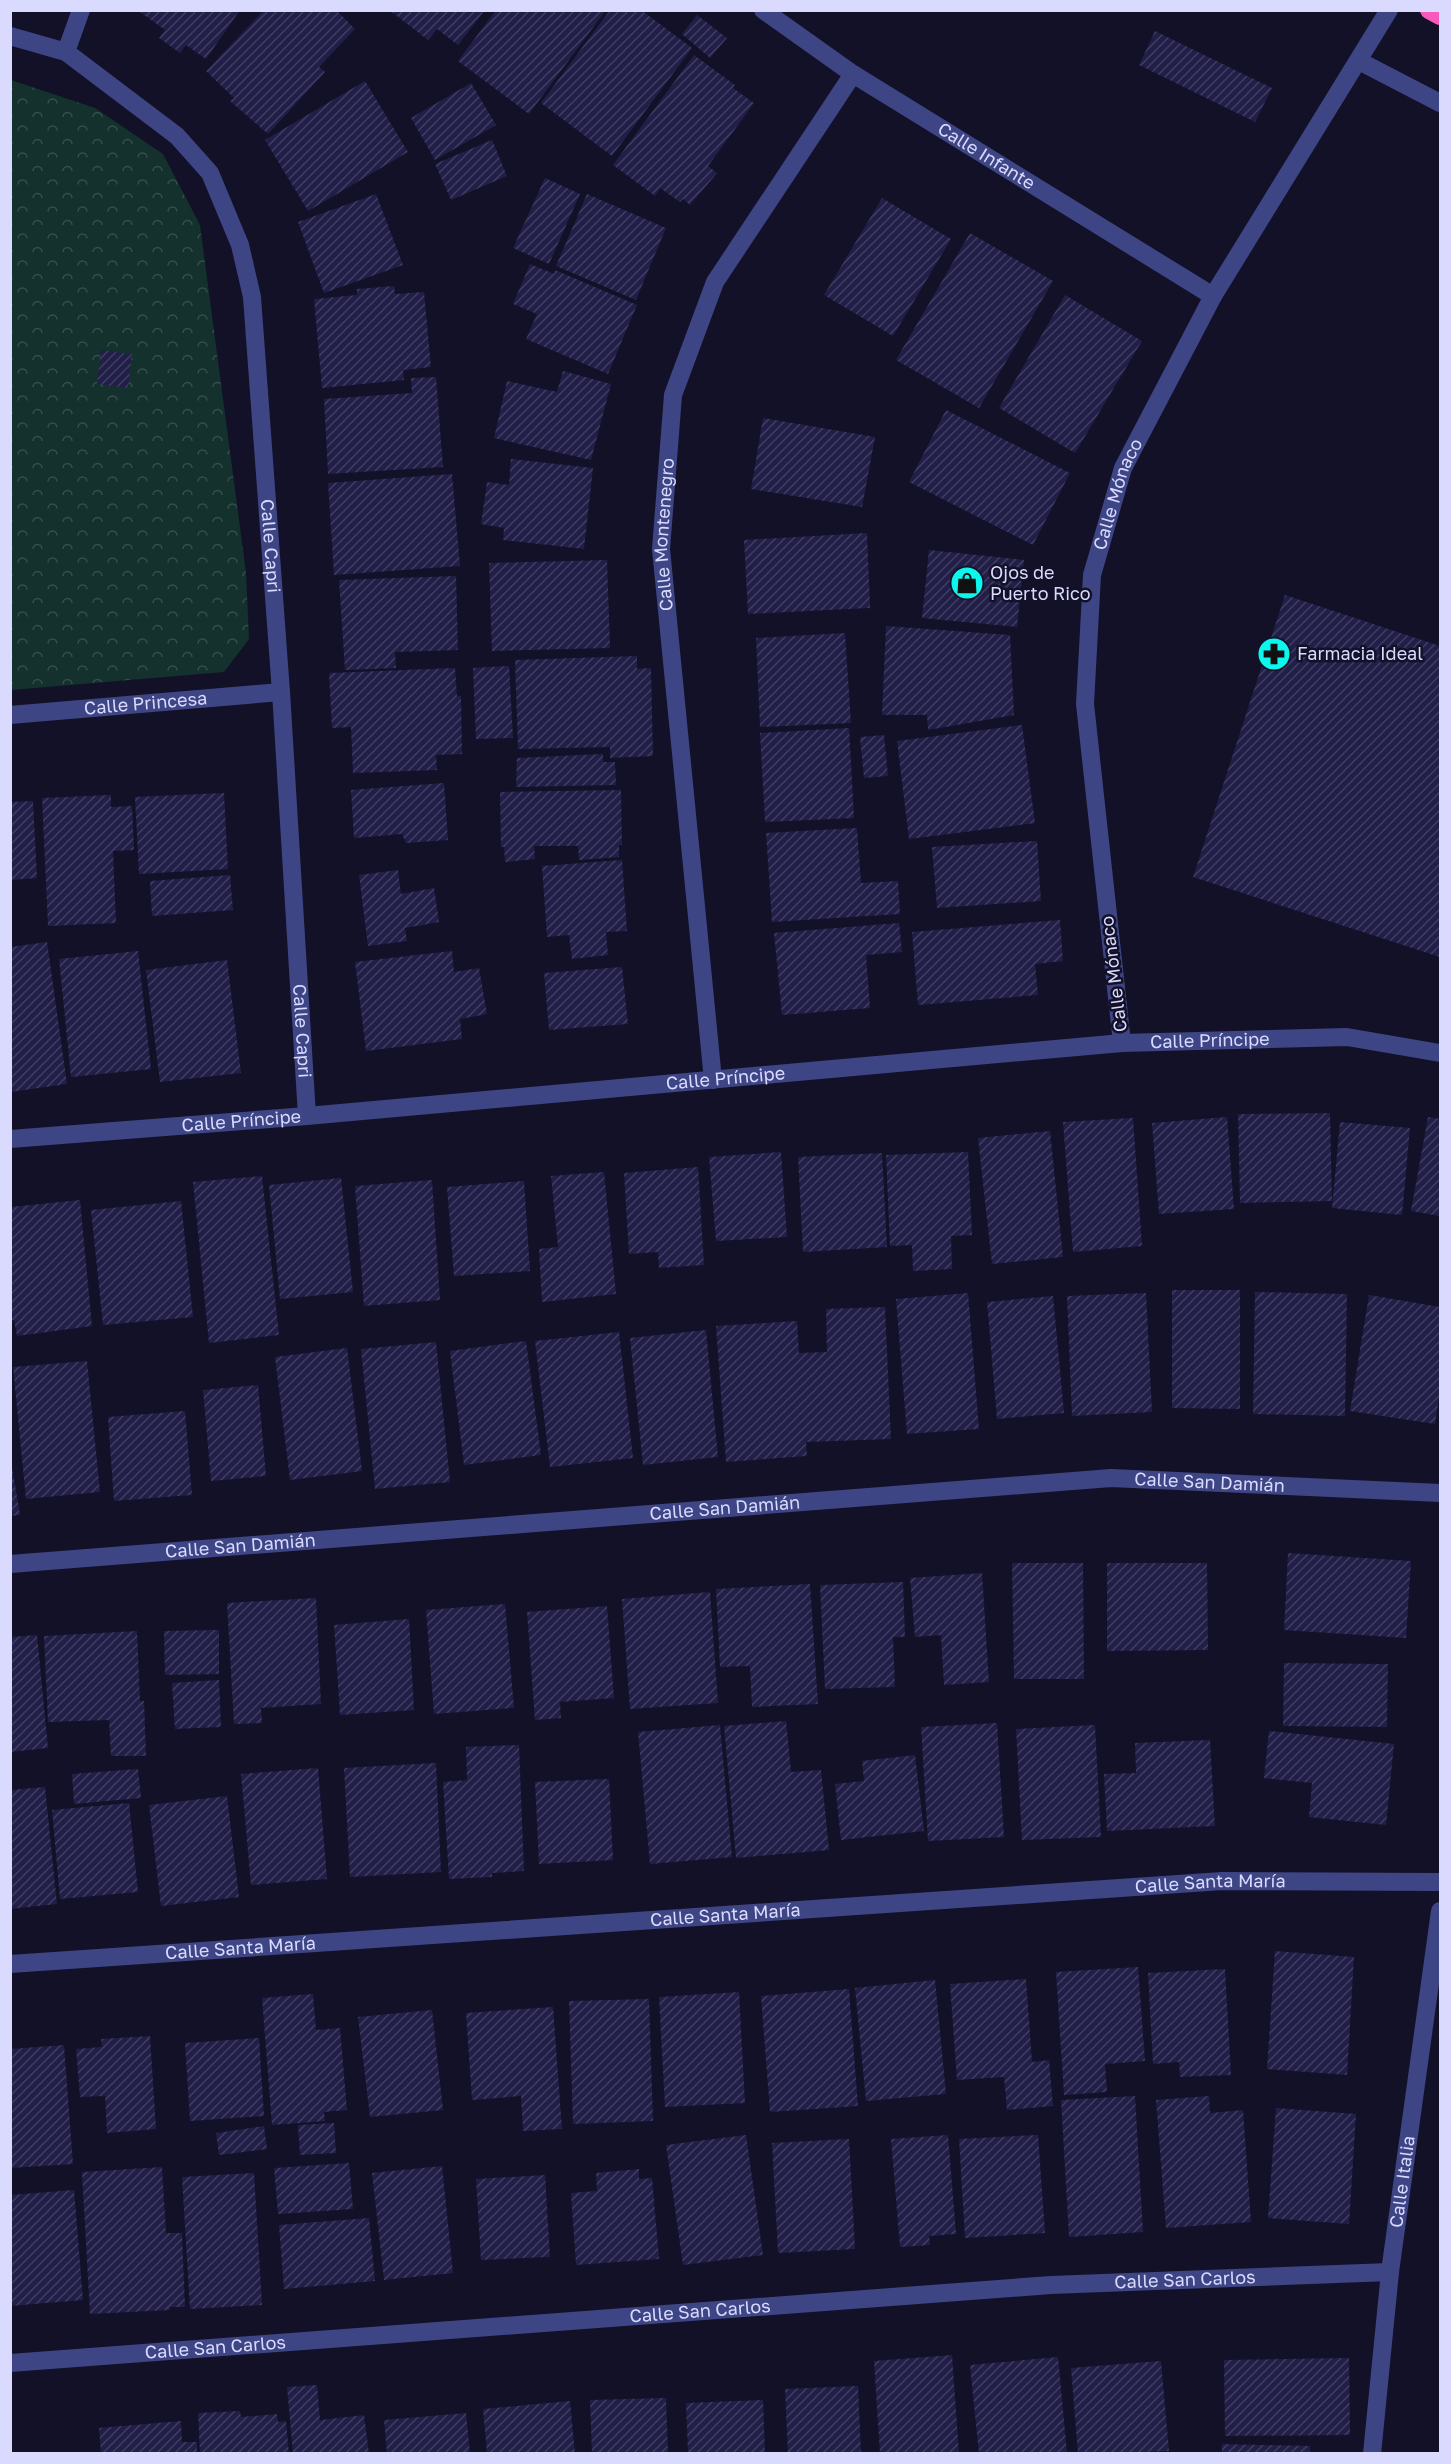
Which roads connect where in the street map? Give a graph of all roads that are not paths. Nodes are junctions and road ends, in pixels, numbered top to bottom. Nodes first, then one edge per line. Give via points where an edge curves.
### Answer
1 (81, 10) edge
2 (764, 10) edge
3 (1389, 10) edge
4 (1429, 10) edge
5 (1440, 16) edge
6 (10, 36) edge
7 (66, 52) junction
8 (1359, 61) junction
9 (853, 74) junction
10 (1440, 103) edge
11 (1213, 296) junction
12 (281, 692) junction
13 (10, 715) edge
14 (1122, 1043) junction
15 (1440, 1053) edge
16 (713, 1080) junction
17 (307, 1116) junction
18 (10, 1139) edge
19 (1440, 1493) edge
20 (10, 1564) edge
21 (1440, 1882) edge
22 (1440, 1911) edge
23 (10, 1964) edge
24 (1390, 2272) junction
25 (10, 2363) edge
26 (1372, 2454) edge

1 - 7 street
2 - 9 street, Calle Infante
3 - 8 street, Calle Mónaco
4 - 5 highway
6 - 7 street, Calle Capri
7 - 12 street, Calle Capri via 177,136 210,173 240,245 252,297
8 - 10 street
8 - 11 street, Calle Mónaco
9 - 11 street, Calle Infante
9 - 16 street, Calle Montenegro via 715,282 673,395 661,549
11 - 14 street, Calle Mónaco via 1123,468 1092,574 1085,704
12 - 13 street, Calle Princesa
12 - 17 street, Calle Capri
14 - 15 street, Calle Príncipe via 1347,1037
14 - 16 street, Calle Príncipe
16 - 17 street, Calle Príncipe
17 - 18 street, Calle Príncipe
19 - 20 street, Calle San Damián via 1112,1478
21 - 23 street, Calle Santa María via 1222,1881
22 - 24 street, Calle Italia
24 - 25 street, Calle San Carlos via 1051,2285
24 - 26 street, Calle Italia

